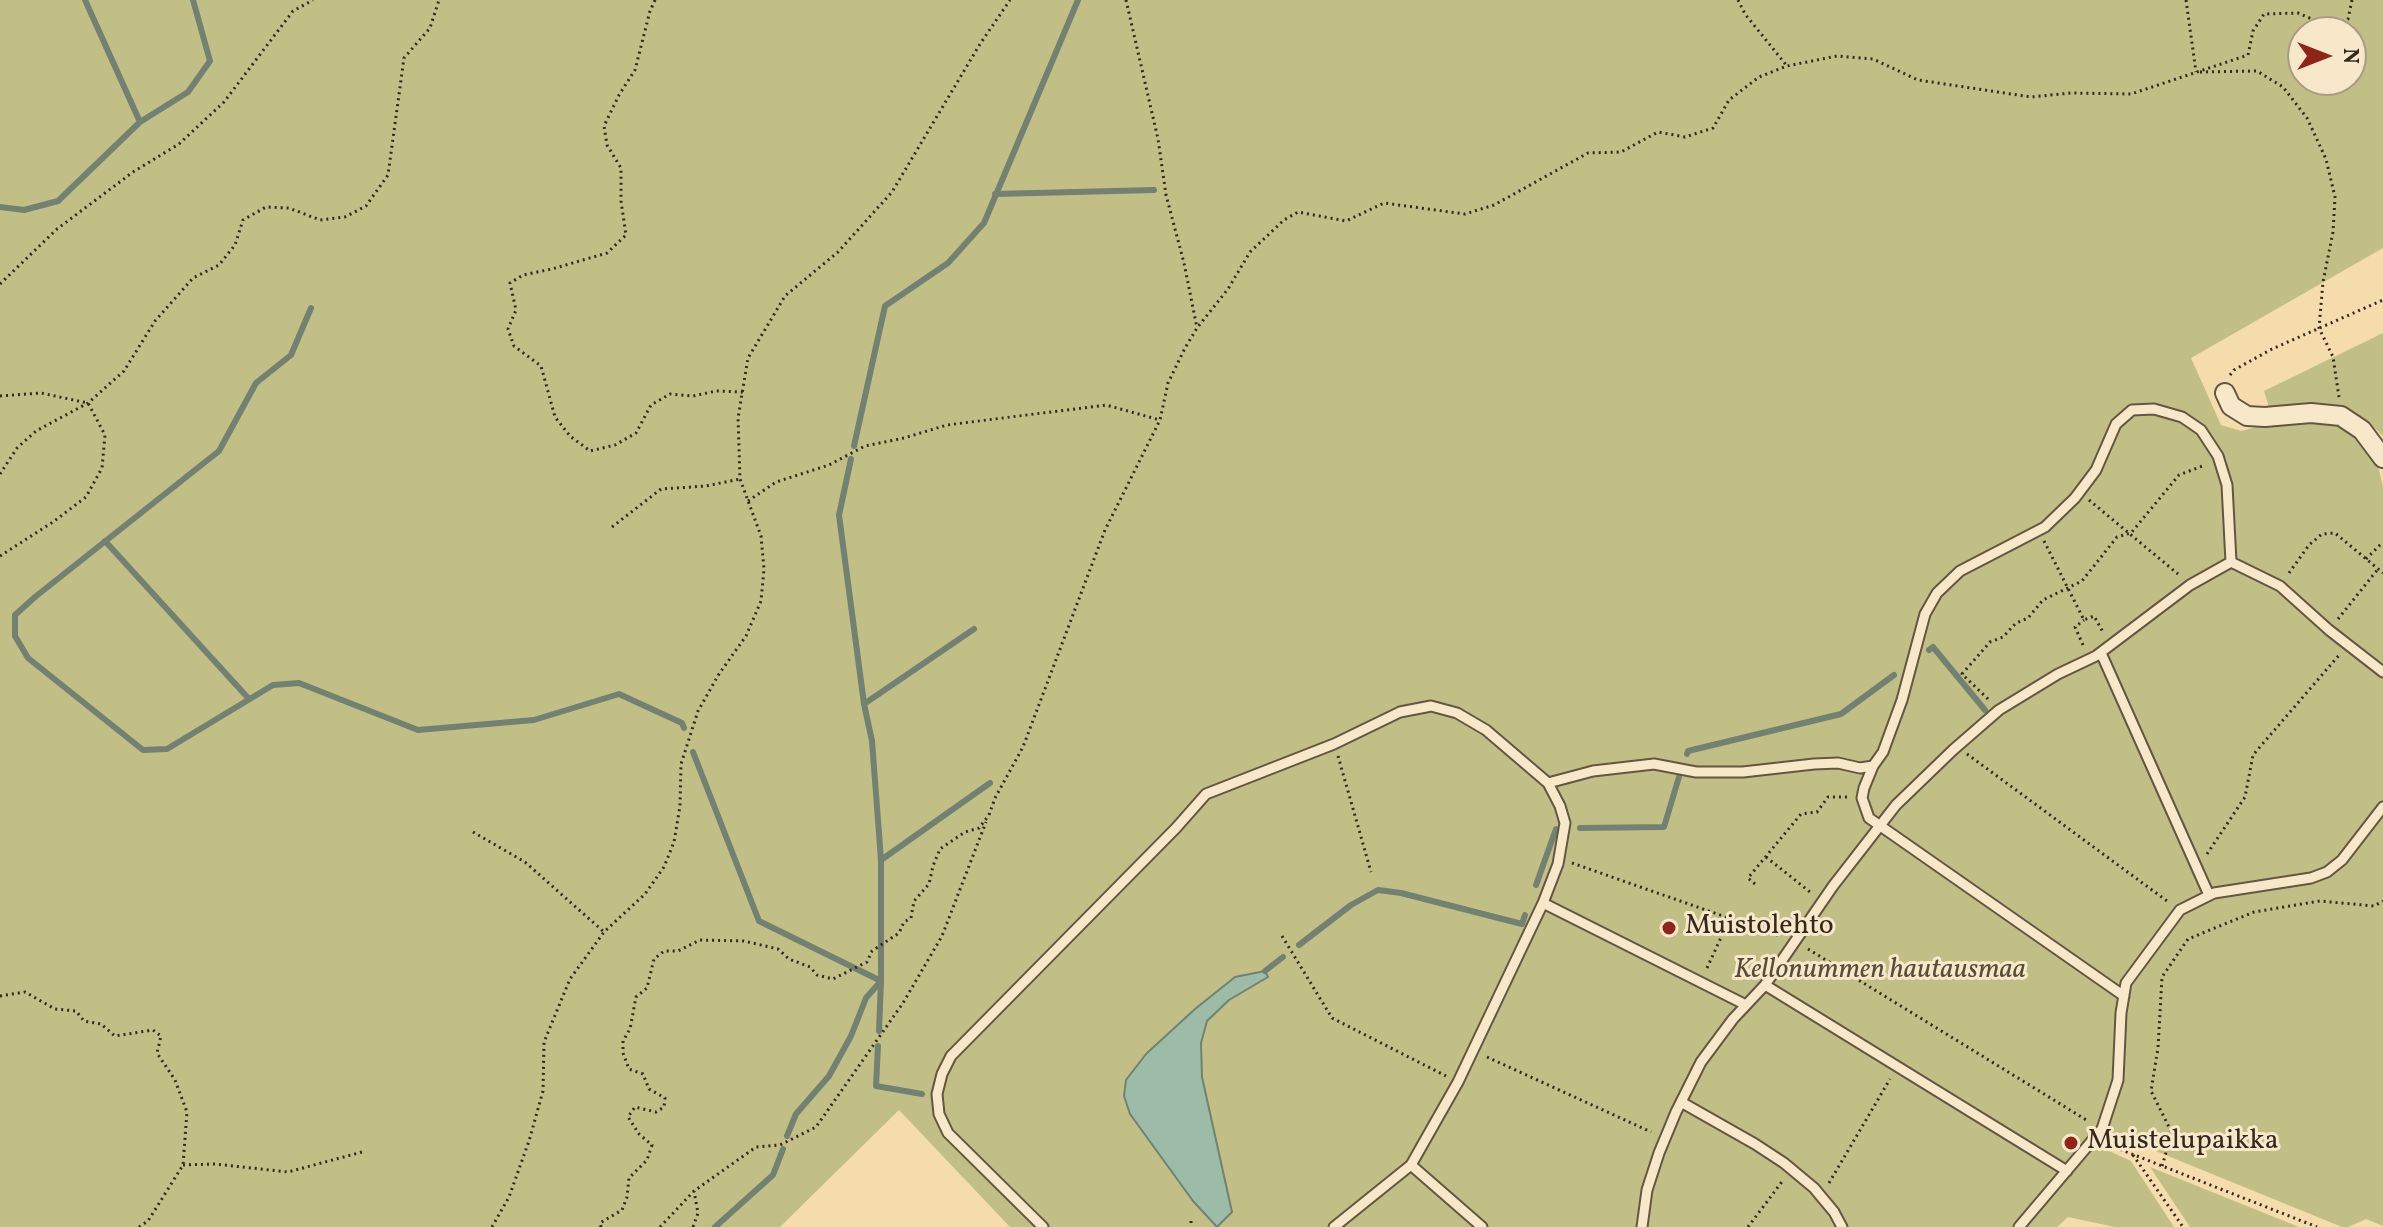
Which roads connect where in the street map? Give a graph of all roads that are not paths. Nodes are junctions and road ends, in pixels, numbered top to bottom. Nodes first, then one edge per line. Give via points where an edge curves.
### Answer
1 (2225, 393) road end
2 (2383, 458) edge
3 (2231, 562) junction
4 (2101, 653) junction
5 (2383, 672) edge
6 (1873, 766) junction
7 (1548, 783) junction
8 (2383, 807) edge
9 (1879, 826) junction
10 (2209, 895) junction
11 (1543, 903) junction
12 (1765, 985) junction
13 (2124, 996) junction
14 (1746, 1005) junction
15 (1681, 1102) junction
16 (1411, 1165) junction
17 (2067, 1171) junction
18 (1043, 1227) edge
19 (1334, 1227) edge
20 (1482, 1227) edge
21 (1642, 1227) edge
22 (1842, 1227) edge
23 (2019, 1227) edge

1 - 2 street via 2231,406 2247,416 2341,416 2362,430
3 - 4 lane via 2190,585
3 - 5 lane via 2280,586
3 - 6 lane via 2227,485 2220,460 2201,430 2182,417 2154,409 2132,410 2116,424 2080,492 2045,527 1960,571 1937,593 1925,614 1883,752
4 - 9 lane via 1999,710
4 - 10 lane
6 - 7 lane via 1838,763 1696,772 1654,764
6 - 9 lane via 1862,798 1869,818
7 - 11 lane via 1565,823
7 - 18 lane via 1486,730 1431,706 1400,712 1206,794 951,1056 942,1074 939,1114 948,1133
8 - 10 lane via 2327,872
9 - 12 lane
9 - 13 lane
10 - 13 lane via 2180,910 2126,983
11 - 14 lane
11 - 16 lane via 1458,1082
12 - 14 lane
12 - 17 lane
13 - 17 lane via 2112,1104 2102,1129
14 - 15 lane via 1701,1062
15 - 21 lane via 1647,1190
15 - 22 lane via 1792,1170 1821,1196
16 - 19 lane
16 - 20 lane
17 - 23 lane

